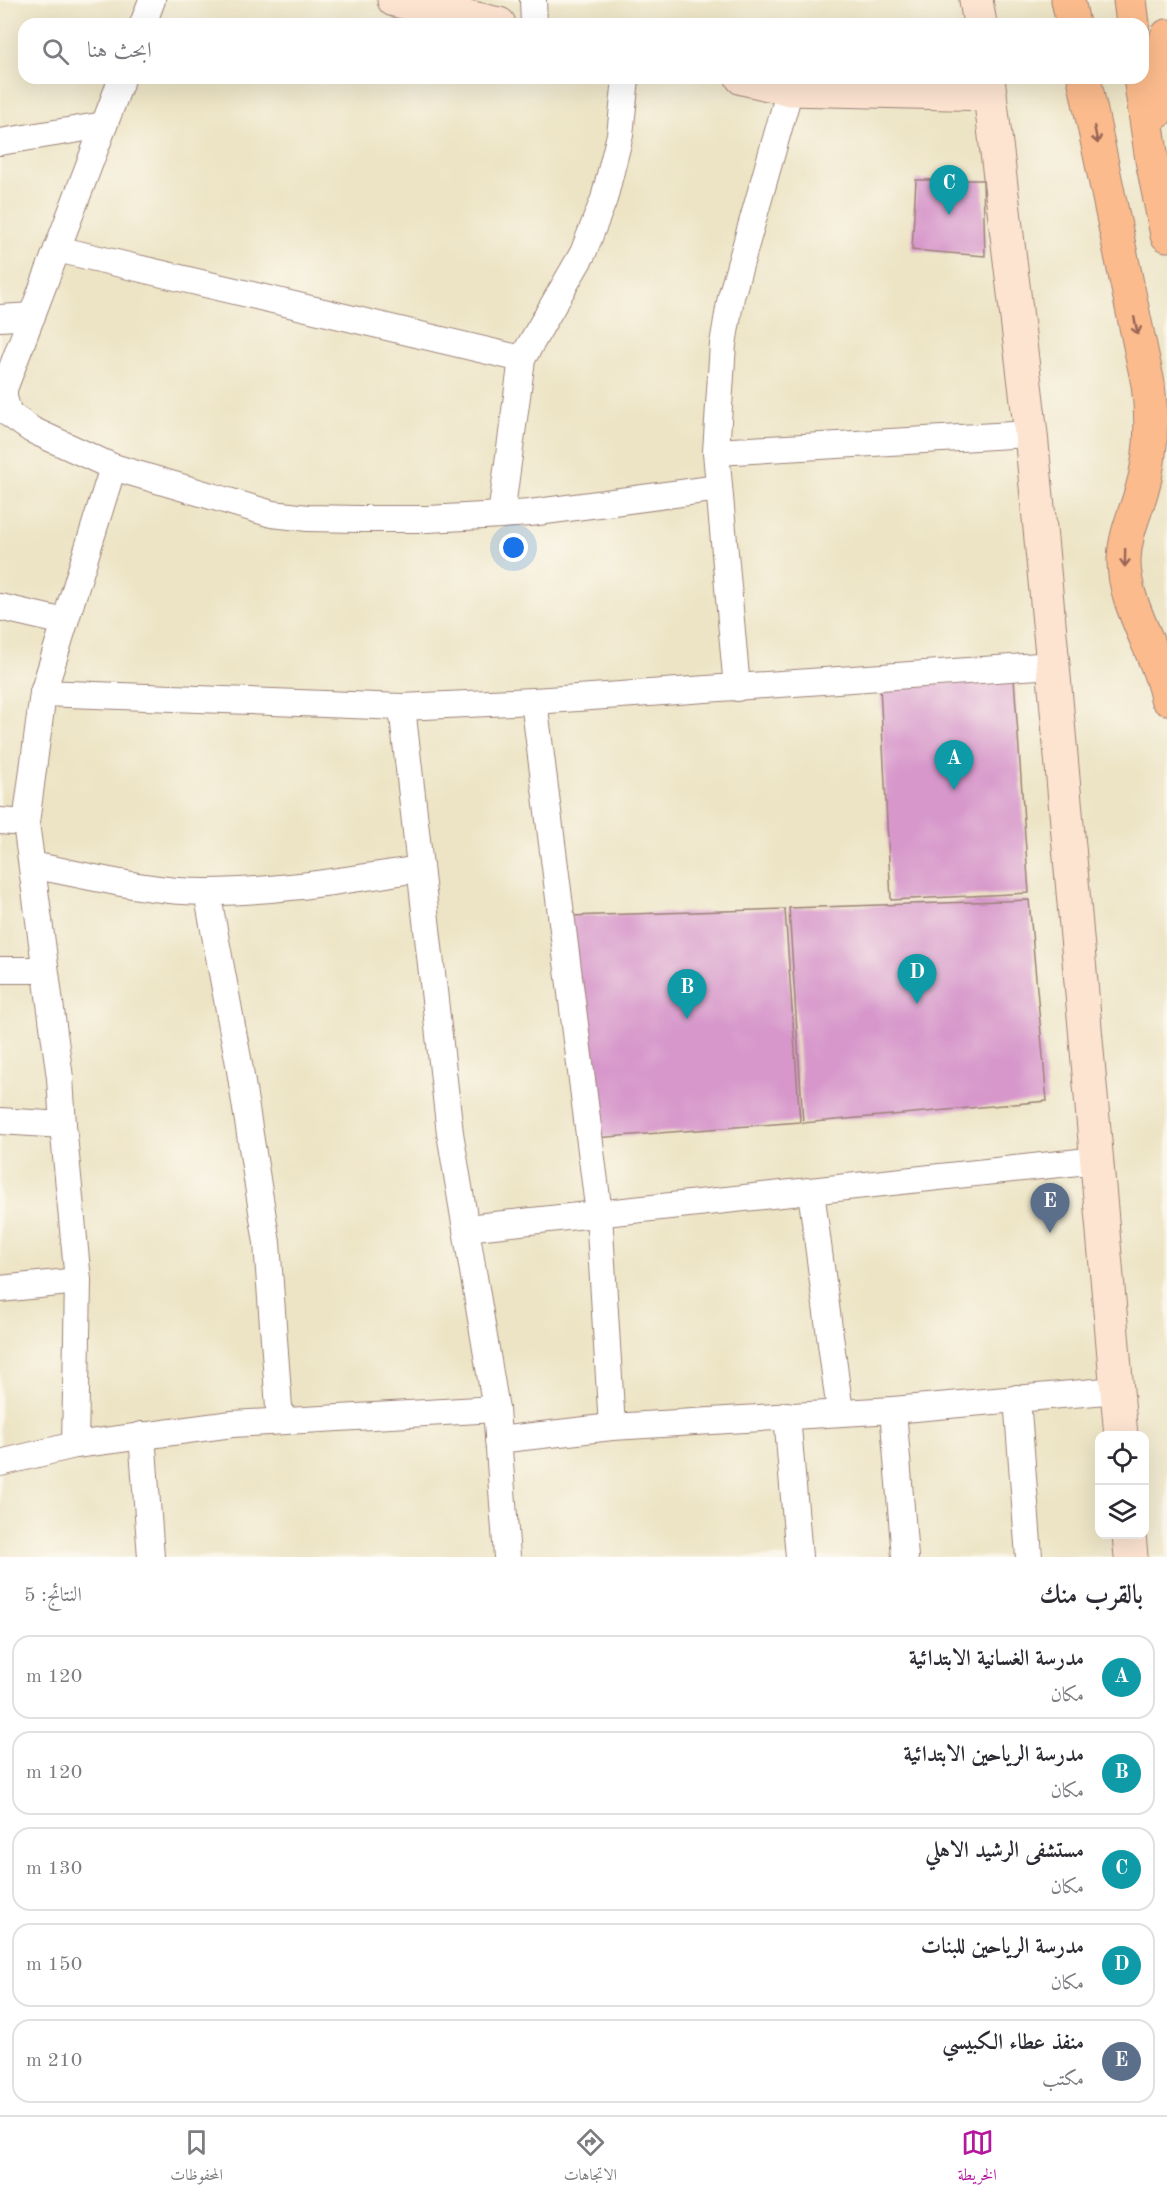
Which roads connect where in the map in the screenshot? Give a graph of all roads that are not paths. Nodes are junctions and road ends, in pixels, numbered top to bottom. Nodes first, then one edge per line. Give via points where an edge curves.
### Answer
1 (152, 0) edge
2 (394, 0) edge
3 (533, 0) edge
4 (976, 0) edge
5 (1068, 0) edge
6 (1130, 0) edge
7 (145, 18) edge
8 (473, 18) edge
9 (534, 18) edge
10 (979, 18) edge
11 (1072, 18) edge
12 (1132, 18) edge
13 (1167, 36) edge
14 (120, 84) edge
15 (625, 84) edge
16 (768, 84) edge
17 (1085, 84) edge
18 (1141, 84) edge
19 (989, 86) edge
20 (790, 89) junction
21 (104, 125) junction
22 (0, 142) edge
23 (1152, 160) junction
24 (1167, 235) edge
25 (57, 249) junction
26 (32, 316) junction
27 (0, 318) edge
28 (522, 359) junction
29 (1031, 434) junction
30 (716, 452) junction
31 (113, 466) junction
32 (720, 488) junction
33 (1167, 499) edge
34 (501, 514) junction
35 (1131, 521) junction
36 (0, 607) edge
37 (1138, 618) junction
38 (65, 622) junction
39 (1167, 638) edge
40 (1053, 665) junction
41 (737, 688) junction
42 (43, 693) junction
43 (1167, 698) edge
44 (534, 701) junction
45 (402, 707) junction
46 (0, 821) edge
47 (26, 822) junction
48 (32, 865) junction
49 (420, 869) junction
50 (207, 892) junction
51 (0, 970) edge
52 (45, 970) junction
53 (0, 1121) edge
54 (63, 1125) junction
55 (1097, 1161) junction
56 (811, 1191) junction
57 (598, 1214) junction
58 (466, 1228) junction
59 (78, 1281) junction
60 (0, 1289) edge
61 (1117, 1390) junction
62 (1017, 1398) junction
63 (496, 1409) junction
64 (892, 1410) junction
65 (840, 1412) junction
66 (787, 1415) junction
67 (280, 1421) junction
68 (612, 1427) junction
69 (1121, 1431) edge
70 (142, 1435) junction
71 (498, 1440) junction
72 (75, 1446) junction
73 (0, 1463) edge
74 (1129, 1539) edge
75 (151, 1557) edge
76 (507, 1557) edge
77 (799, 1557) edge
78 (905, 1557) edge
79 (1029, 1557) edge
80 (1131, 1557) edge

1 - 7 street
2 - 8 main road
3 - 9 street
4 - 10 main road
5 - 11 highway
6 - 12 highway
13 - 23 highway
14 - 21 street
15 - 28 street via 620,135 604,200 583,253
16 - 20 main road
17 -> 35 highway via 1151,412 1148,468
18 - 23 highway
19 - 20 main road
19 - 29 main road
20 - 30 street via 731,297 723,344
21 - 22 street
21 - 25 street
23 - 24 highway
25 - 26 street
25 - 28 street
26 - 27 street
26 - 31 street via 4,389 9,414 32,430
28 - 34 street
29 - 30 street
29 - 40 main road
30 - 32 street
31 - 34 street via 272,514 428,519
31 - 38 street
32 - 34 street
32 - 41 street
33 - 35 highway via 1155,502
35 -> 37 highway via 1124,560
36 - 38 street
37 - 39 highway via 1153,633
37 - 43 highway via 1159,667
38 - 42 street
40 - 41 street
40 - 55 main road
41 - 44 street
42 - 45 street
42 - 47 street
44 - 45 street
44 - 57 street
45 - 49 street
46 - 47 street
47 - 48 street
48 - 50 street via 147,887
48 - 52 street
49 - 50 street via 307,885
49 - 58 street via 450,1133
50 - 67 street via 267,1243
51 - 52 street
52 - 54 street
53 - 54 street
54 - 59 street
55 - 56 street
55 - 61 main road
56 - 57 street
56 - 65 street
57 - 58 street
57 - 68 street
58 - 63 street
59 - 60 street
59 - 72 street
61 - 62 street
61 - 69 main road
62 - 64 street
62 - 79 street
63 - 67 street
63 - 71 street
64 - 65 street
64 - 78 street
65 - 66 street
66 - 68 street
66 - 77 street
67 - 70 street
68 - 71 street
70 - 72 street
70 - 75 street
71 - 76 street
72 - 73 street
74 - 80 main road

